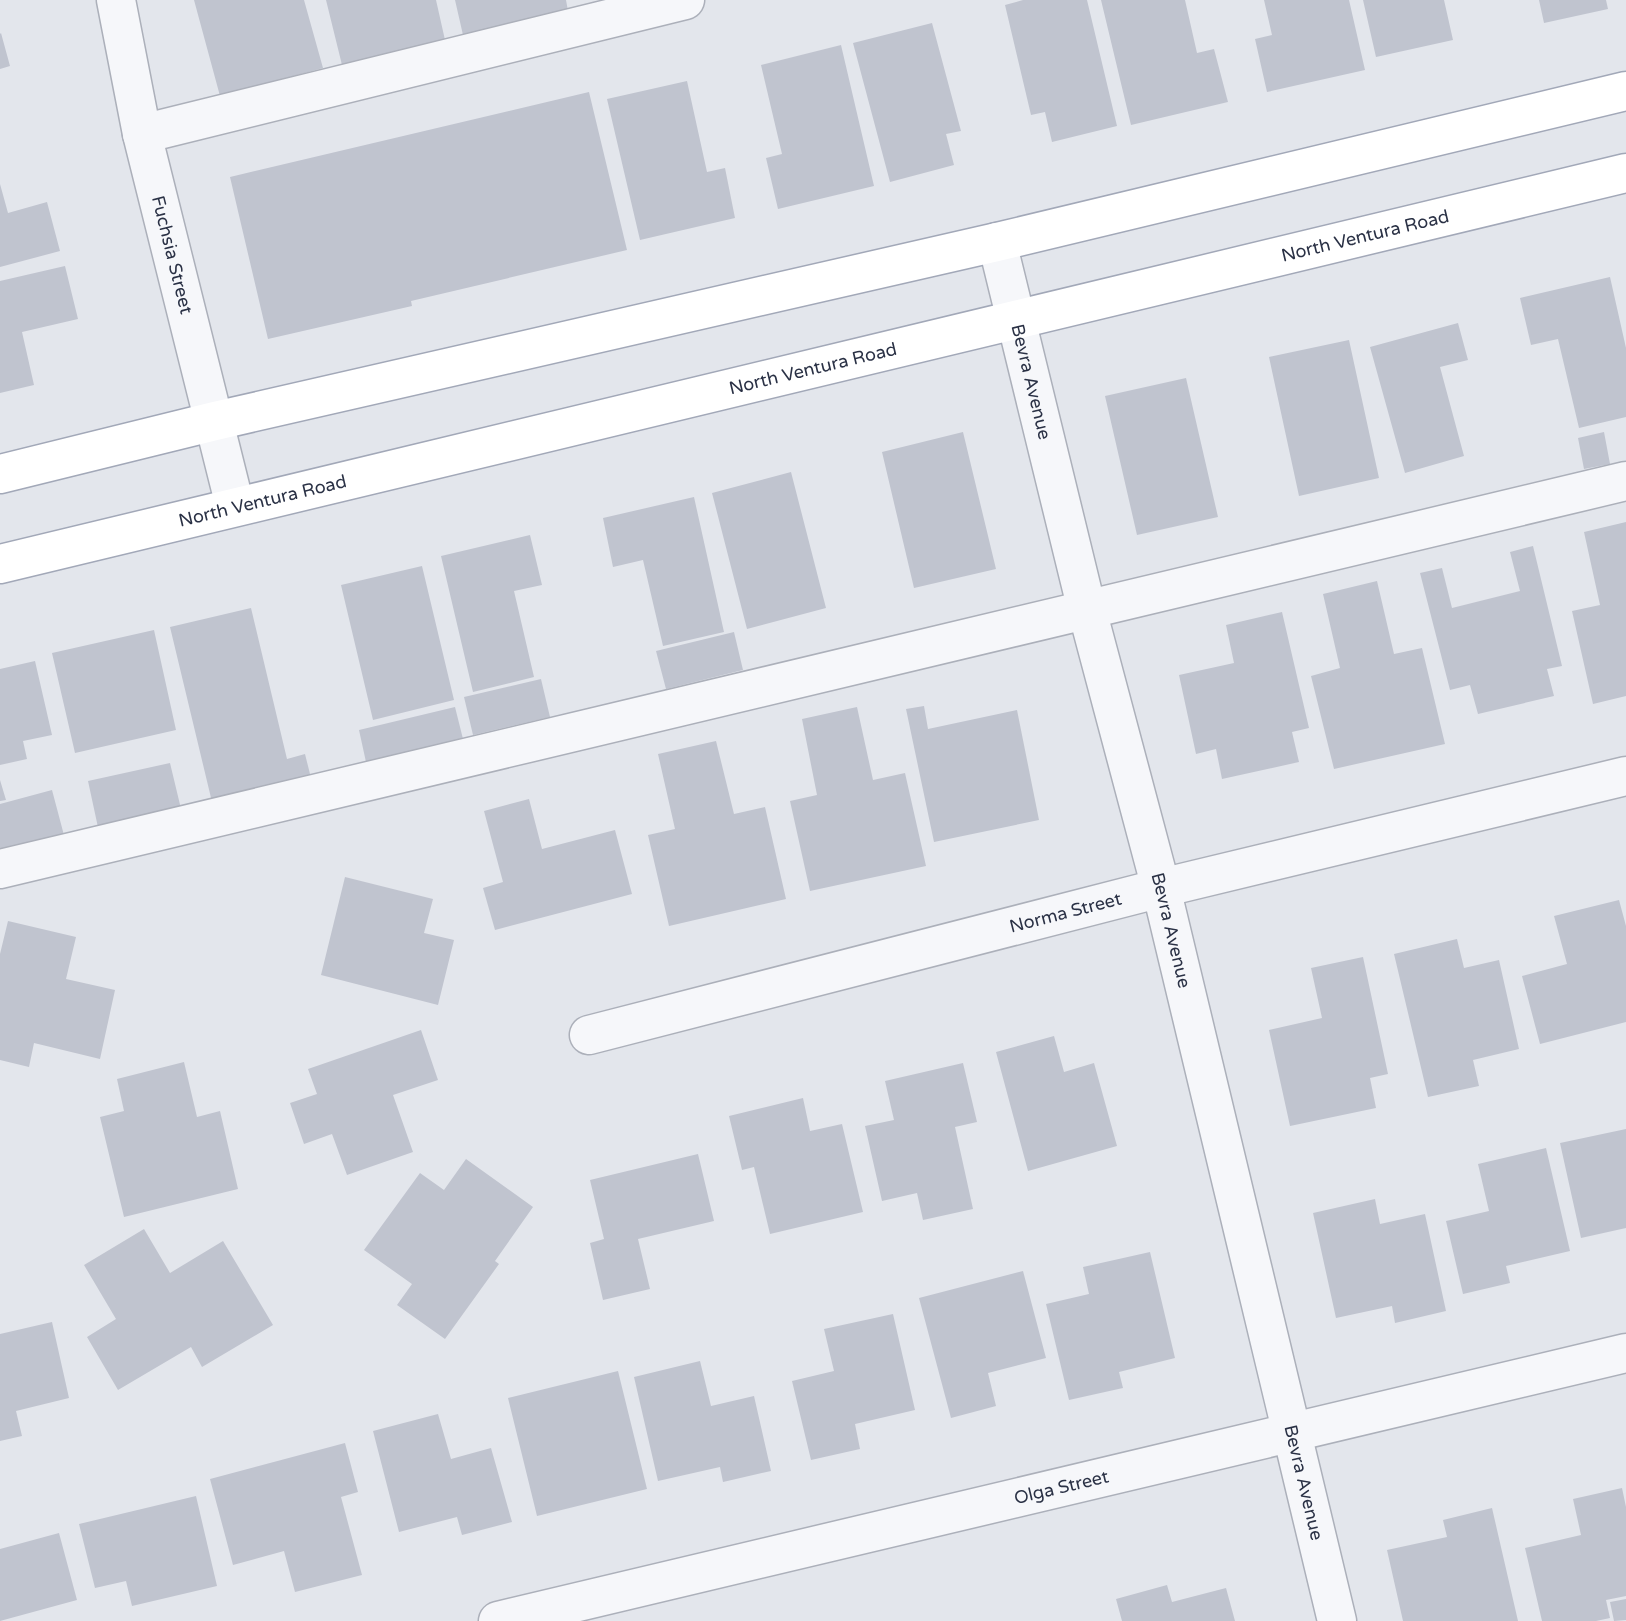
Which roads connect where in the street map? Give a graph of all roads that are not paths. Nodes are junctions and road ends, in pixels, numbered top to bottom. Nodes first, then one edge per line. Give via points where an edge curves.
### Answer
1 (116, 0) edge
2 (685, 0) edge
3 (1626, 91) edge
4 (142, 134) junction
5 (1626, 173) edge
6 (997, 242) junction
7 (1015, 320) junction
8 (215, 421) junction
9 (0, 474) edge
10 (1626, 481) edge
11 (235, 506) junction
12 (0, 564) edge
13 (1087, 610) junction
14 (1626, 776) edge
15 (0, 869) edge
16 (1161, 888) junction
17 (589, 1035) dead end
18 (1626, 1353) edge
19 (1292, 1433) junction
20 (498, 1621) edge
21 (1336, 1621) edge

1 - 4 street, Fuchsia Street
2 - 4 street
3 - 6 main road
4 - 8 street, Fuchsia Street
5 - 7 main road, North Ventura Road
6 - 7 street, Bevra Avenue
6 - 8 main road
7 - 11 main road, North Ventura Road
7 - 13 street, Bevra Avenue
8 - 9 main road
8 - 11 street, Fuchsia Street
10 - 13 street
11 - 12 main road, North Ventura Road
13 - 15 street
13 - 16 street, Bevra Avenue
14 - 16 street, Norma Street
16 - 17 street, Norma Street
16 - 19 street, Bevra Avenue
18 - 19 street, Olga Street
19 - 20 street, Olga Street
19 - 21 street, Bevra Avenue

